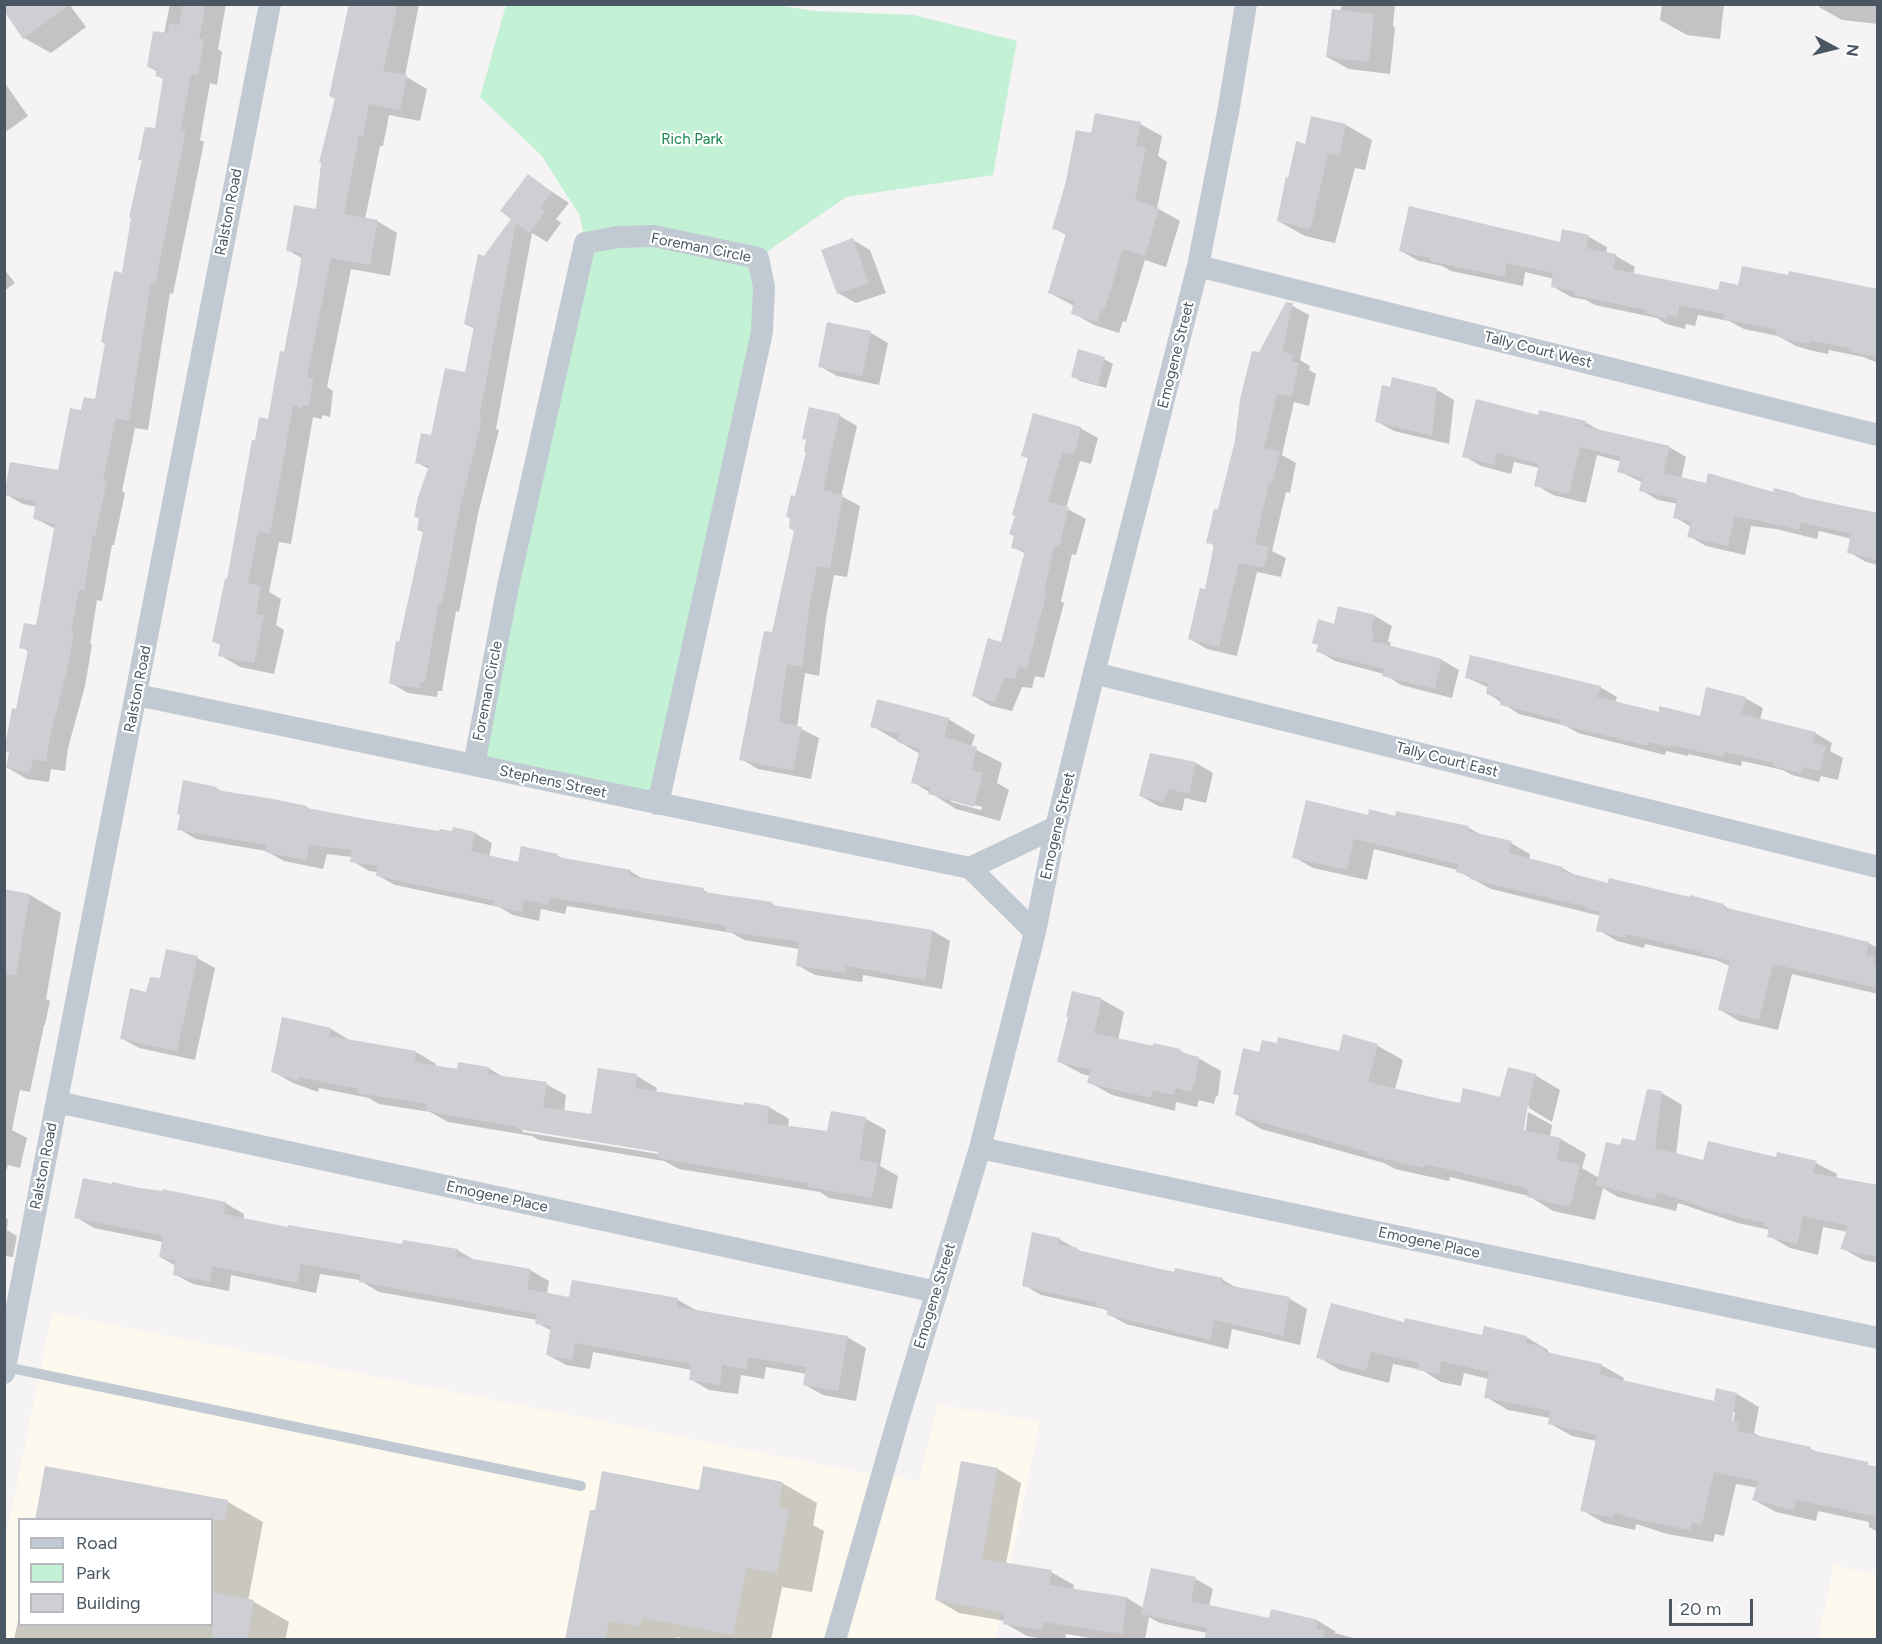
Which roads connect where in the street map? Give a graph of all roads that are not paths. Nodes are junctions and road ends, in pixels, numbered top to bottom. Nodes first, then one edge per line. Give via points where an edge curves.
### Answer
1 (270, 4) edge
2 (1246, 4) edge
3 (1198, 266) junction
4 (1878, 435) edge
5 (1094, 673) junction
6 (137, 695) junction
7 (474, 765) junction
8 (658, 804) junction
9 (1056, 827) junction
10 (1878, 867) edge
11 (970, 868) junction
12 (1035, 932) junction
13 (57, 1102) junction
14 (980, 1148) junction
15 (937, 1292) junction
16 (1878, 1338) edge
17 (5, 1370) edge
18 (581, 1486) dead end
19 (835, 1640) edge

1 - 6 street, Ralston Road
2 - 3 street, Emogene Street
3 - 4 street, Tally Court West
3 - 5 street, Emogene Street
5 - 9 street, Emogene Street
5 - 10 street, Tally Court East
6 - 7 street, Stephens Street
6 - 13 street, Ralston Road
7 - 8 street, Stephens Street
7 - 8 street, Foreman Circle via 508,586 585,243 654,236 758,258 764,287 762,332
8 - 11 street, Stephens Street
9 - 11 street
9 - 12 street, Emogene Street
11 - 12 street
12 - 14 street, Emogene Street
13 - 15 street, Emogene Place
13 - 17 street, Ralston Road
14 - 15 street, Emogene Street
14 - 16 street, Emogene Place
15 - 19 street, Emogene Street
17 - 18 lane

